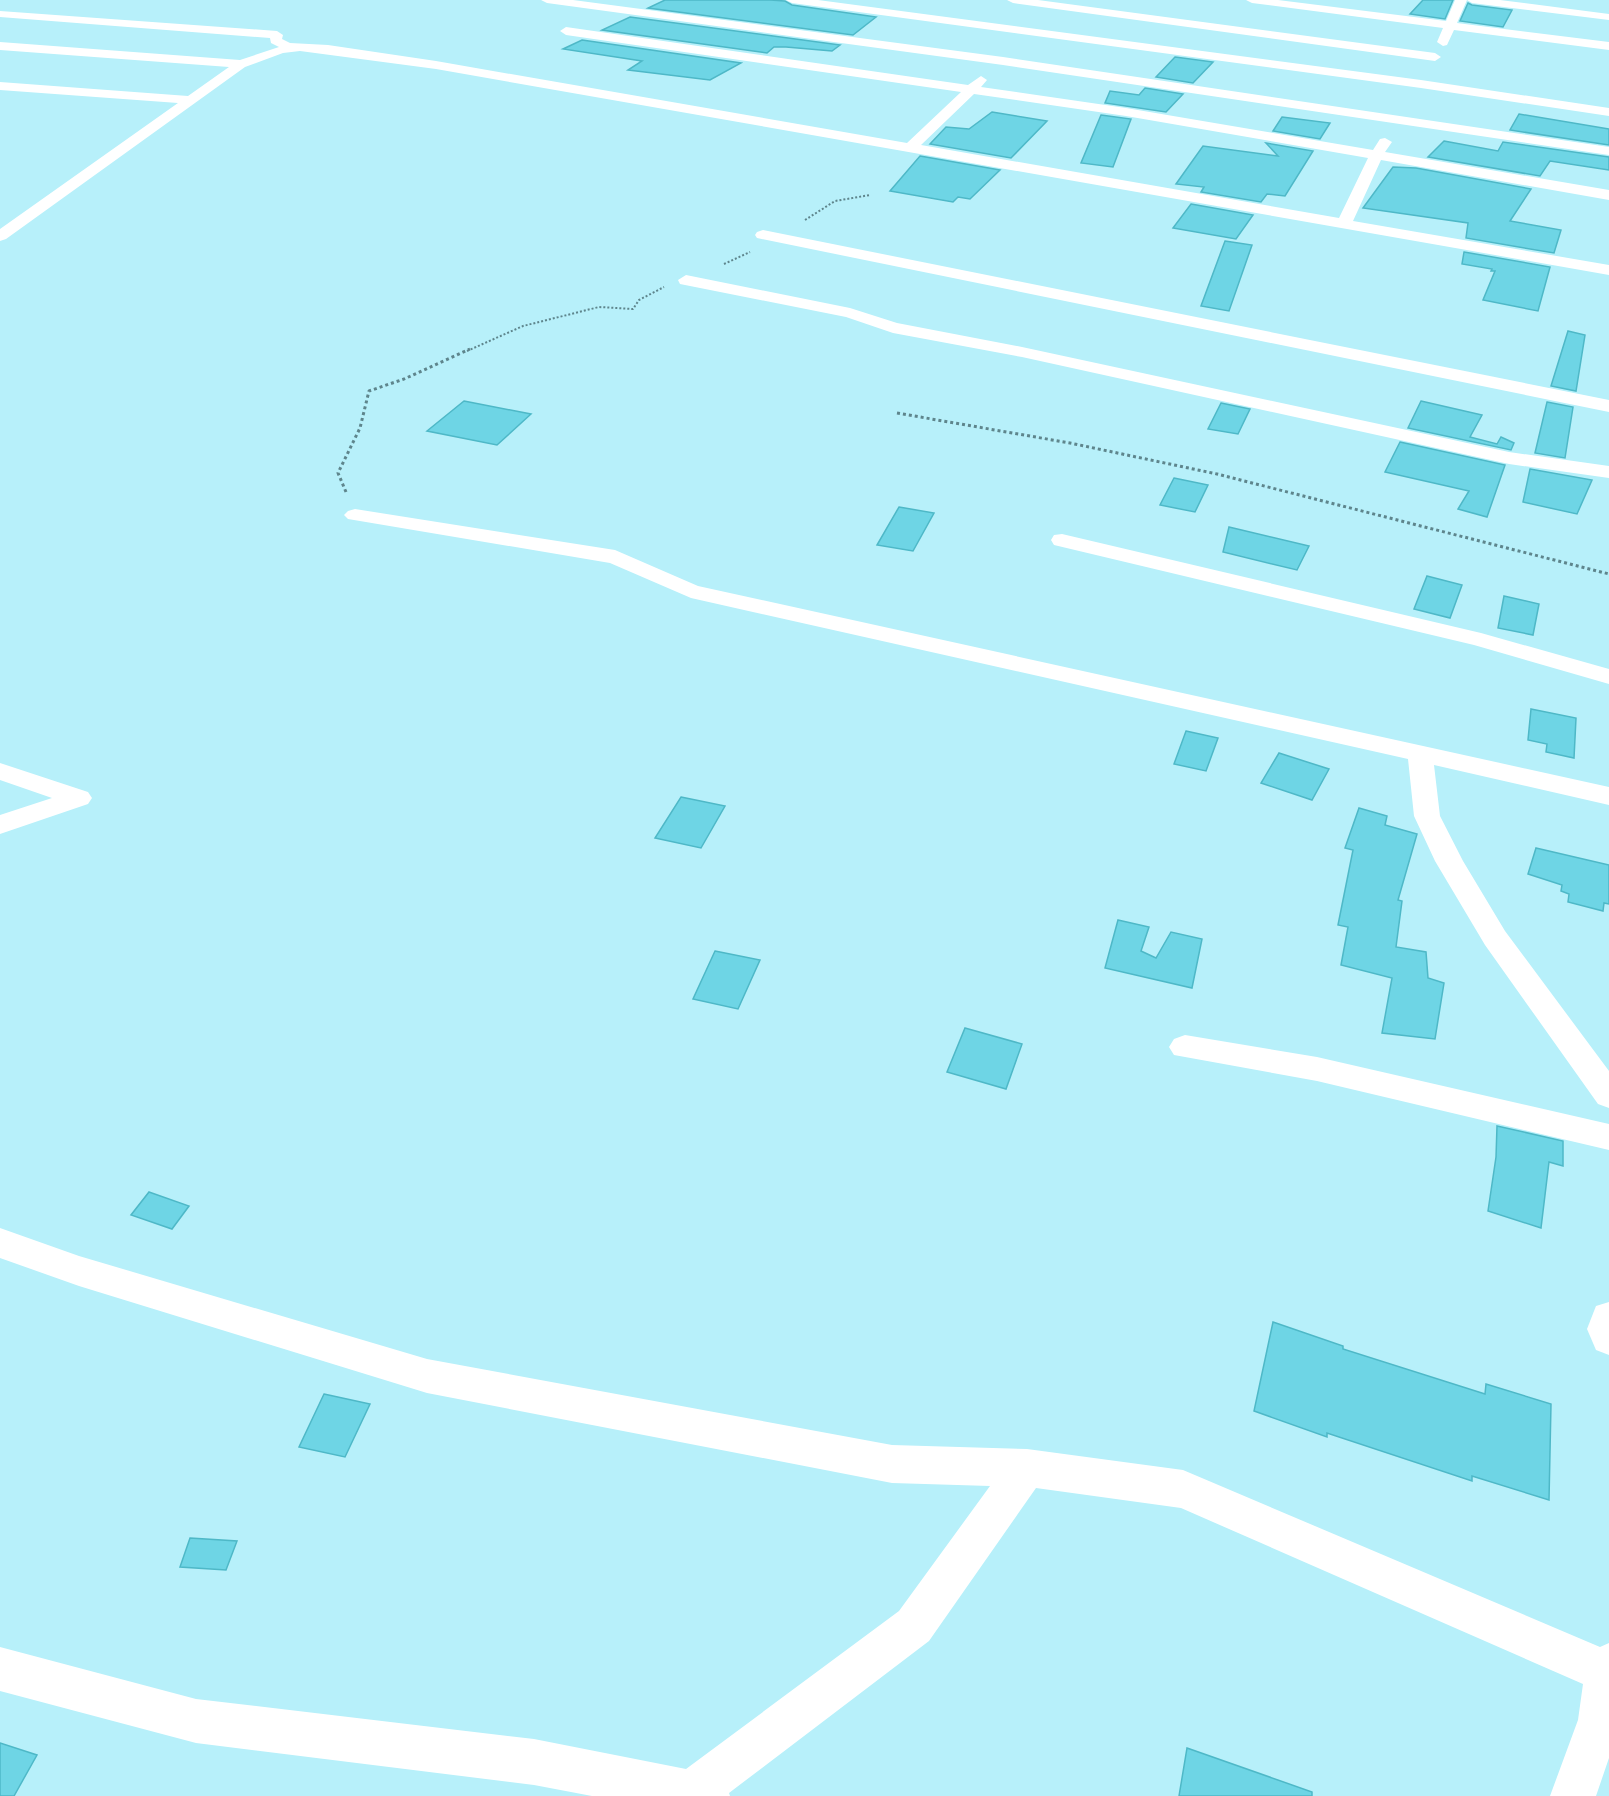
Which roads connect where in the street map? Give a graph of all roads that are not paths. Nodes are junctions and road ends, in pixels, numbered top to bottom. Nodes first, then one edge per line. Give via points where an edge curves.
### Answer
1 (547, 0) edge
2 (792, 0) edge
3 (1013, 0) edge
4 (1252, 0) edge
5 (1461, 0) edge
6 (1472, 0) edge
7 (688, 5) dead end
8 (0, 14) edge
9 (670, 16) junction
10 (1609, 17) edge
11 (1450, 26) junction
12 (566, 31) dead end
13 (0, 45) edge
14 (1609, 46) edge
15 (305, 47) junction
16 (1003, 61) junction
17 (242, 64) junction
18 (1428, 71) junction
19 (0, 86) edge
20 (970, 89) junction
21 (190, 100) junction
22 (1406, 110) junction
23 (1609, 112) edge
24 (909, 149) junction
25 (1609, 151) edge
26 (1376, 156) junction
27 (1609, 195) edge
28 (1344, 223) junction
29 (764, 235) dead end
30 (0, 236) edge
31 (1609, 270) edge
32 (686, 280) road end
33 (1609, 406) edge
34 (1609, 472) edge
35 (355, 515) road end
36 (1062, 540) dead end
37 (1609, 676) edge
38 (1420, 754) junction
39 (0, 771) edge
40 (1609, 796) edge
41 (0, 825) edge
42 (1185, 1047) dead end
43 (1609, 1095) edge
44 (1609, 1137) edge
45 (0, 1243) edge
46 (1609, 1318) edge
47 (1609, 1338) edge
48 (1027, 1468) junction
49 (0, 1669) edge
50 (1608, 1670) edge
51 (696, 1795) edge
52 (1573, 1796) edge

1 - 9 street
2 - 18 street
3 - 18 street
4 - 11 street
5 - 11 street
6 - 10 street
7 - 9 street
8 - 15 street via 273,34 280,44
9 - 16 street
11 - 14 street
11 - 18 street
12 - 20 street
13 - 17 street
15 - 17 street via 281,50
15 - 24 street via 436,65
16 - 20 street
16 - 22 street
17 - 21 street
18 - 22 street
18 - 23 street
19 - 21 street
20 - 24 street
20 - 26 street
21 - 30 street
22 - 25 street
22 - 26 street
24 - 28 street
26 - 27 street
26 - 28 street
28 - 31 street
29 - 33 street
32 - 34 street via 850,312 893,328 1022,352 1509,458
35 - 38 street via 615,556 692,591
36 - 37 street via 1481,640
38 - 40 street
38 - 43 street via 1428,816 1449,861 1495,938
39 - 41 street via 79,798
42 - 44 street via 1317,1069
45 - 48 street via 79,1271 428,1376 892,1464
46 - 47 street via 1605,1329
48 - 50 street via 1183,1489
48 - 51 street via 914,1626
49 - 51 street via 196,1721 534,1762
50 - 52 street via 1600,1720

